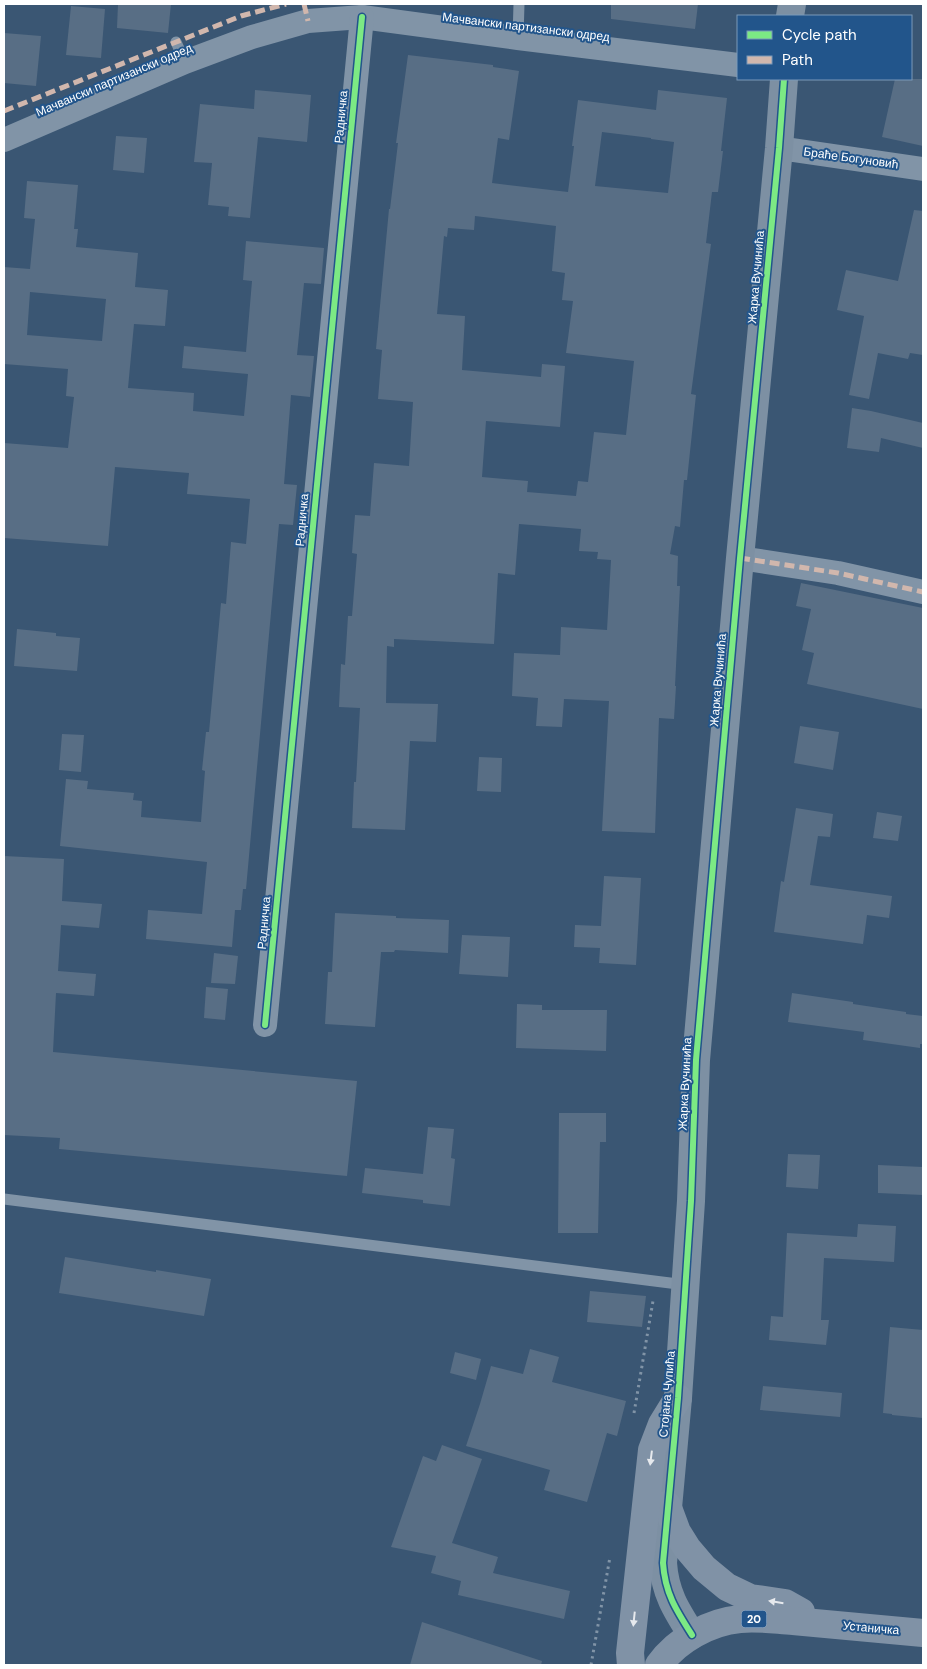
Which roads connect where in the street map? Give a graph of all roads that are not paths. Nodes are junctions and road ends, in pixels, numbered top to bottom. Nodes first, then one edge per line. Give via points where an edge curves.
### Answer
1 (520, 4) edge
2 (362, 17) junction
3 (518, 38) junction
4 (737, 65) edge
5 (784, 80) edge
6 (4, 140) edge
7 (779, 148) junction
8 (923, 169) edge
9 (740, 558) junction
10 (923, 592) edge
11 (265, 1025) dead end
12 (4, 1198) edge
13 (686, 1285) junction
14 (678, 1398) junction
15 (667, 1506) junction
16 (819, 1623) junction
17 (923, 1633) edge
18 (692, 1635) junction
19 (631, 1665) edge
20 (659, 1665) edge

1 - 3 lane
2 - 3 street, Мачвански партизански одред
2 - 6 street, Мачвански партизански одред via 308,22 180,52
2 - 11 street, Радничка
3 - 4 street, Мачвански партизански одред
5 - 7 street, Жарка Вучинића
7 - 8 street, Браће Богуновић
7 - 9 street, Жарка Вучинића
9 - 10 street via 838,573
9 - 13 street, Жарка Вучинића via 696,1060
12 - 13 lane
13 - 14 street, Стојана Чупића
14 - 15 street, Стојана Чупића
14 -> 19 main road via 662,1424 652,1450
16 -> 15 main road via 785,1603 750,1598 727,1587 687,1548
15 - 18 street, Стојана Чупића via 664,1580 677,1612
16 - 17 main road, Устаничка / 20
16 - 18 main road, 20 via 741,1618 710,1626
18 - 20 main road, 20

